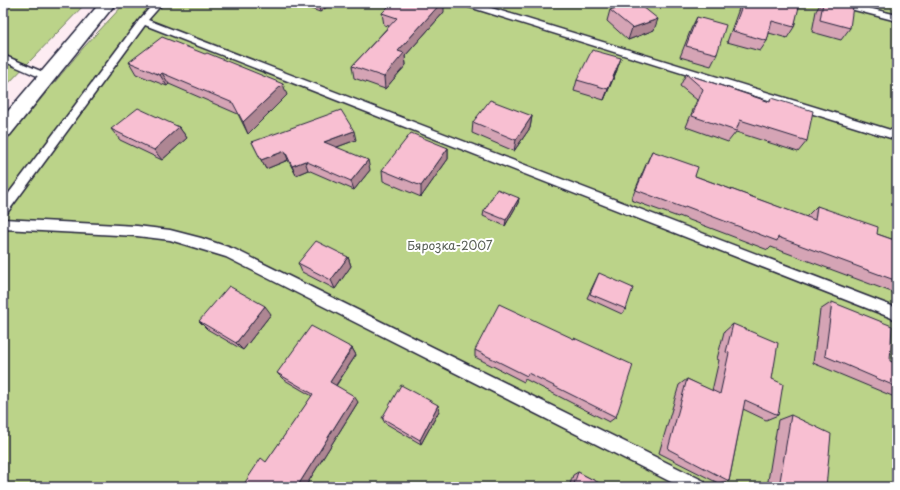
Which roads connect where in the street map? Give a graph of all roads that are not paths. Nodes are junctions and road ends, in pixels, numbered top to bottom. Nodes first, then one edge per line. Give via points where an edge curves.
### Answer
1 (108, 3) edge
2 (159, 3) edge
3 (466, 3) edge
4 (838, 3) edge
5 (897, 18) edge
6 (143, 21) junction
7 (3, 58) edge
8 (47, 77) junction
9 (3, 130) edge
10 (897, 136) edge
11 (3, 210) edge
12 (3, 224) edge
13 (897, 314) edge
14 (698, 487) edge

1 - 8 street
2 - 6 lane
3 - 10 lane
4 - 5 lane
6 - 11 lane
6 - 13 lane
7 - 8 lane
8 - 9 street
12 - 14 lane via 170,235 230,253

